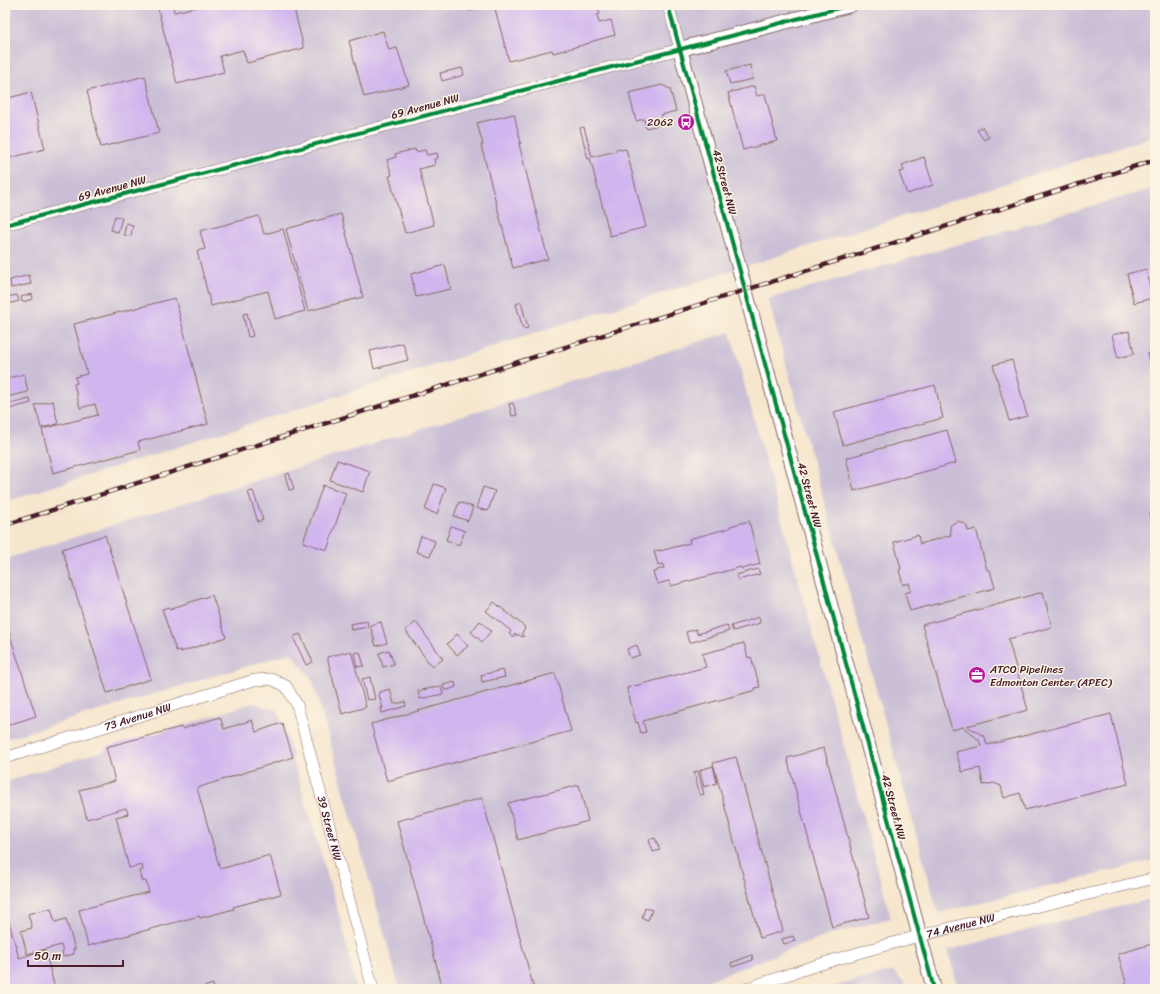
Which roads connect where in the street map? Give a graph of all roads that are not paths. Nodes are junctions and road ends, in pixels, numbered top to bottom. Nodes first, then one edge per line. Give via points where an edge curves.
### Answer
1 (668, 5) edge
2 (850, 5) edge
3 (680, 49) junction
4 (5, 225) edge
5 (271, 679) joint
6 (5, 758) edge
7 (1155, 878) edge
8 (920, 936) junction
9 (373, 989) edge
10 (746, 989) edge
11 (934, 989) edge

1 - 3 street, 42 Street NW
2 - 3 street, 69 Avenue NW
3 - 4 street, 69 Avenue NW
3 - 8 street, 42 Street NW
5 - 6 street, 73 Avenue NW via 251,681
5 - 9 street, 39 Street NW via 286,686 296,705
7 - 8 street, 74 Avenue NW
8 - 10 street, 74 Avenue NW via 784,975
8 - 11 street, 42 Street NW

